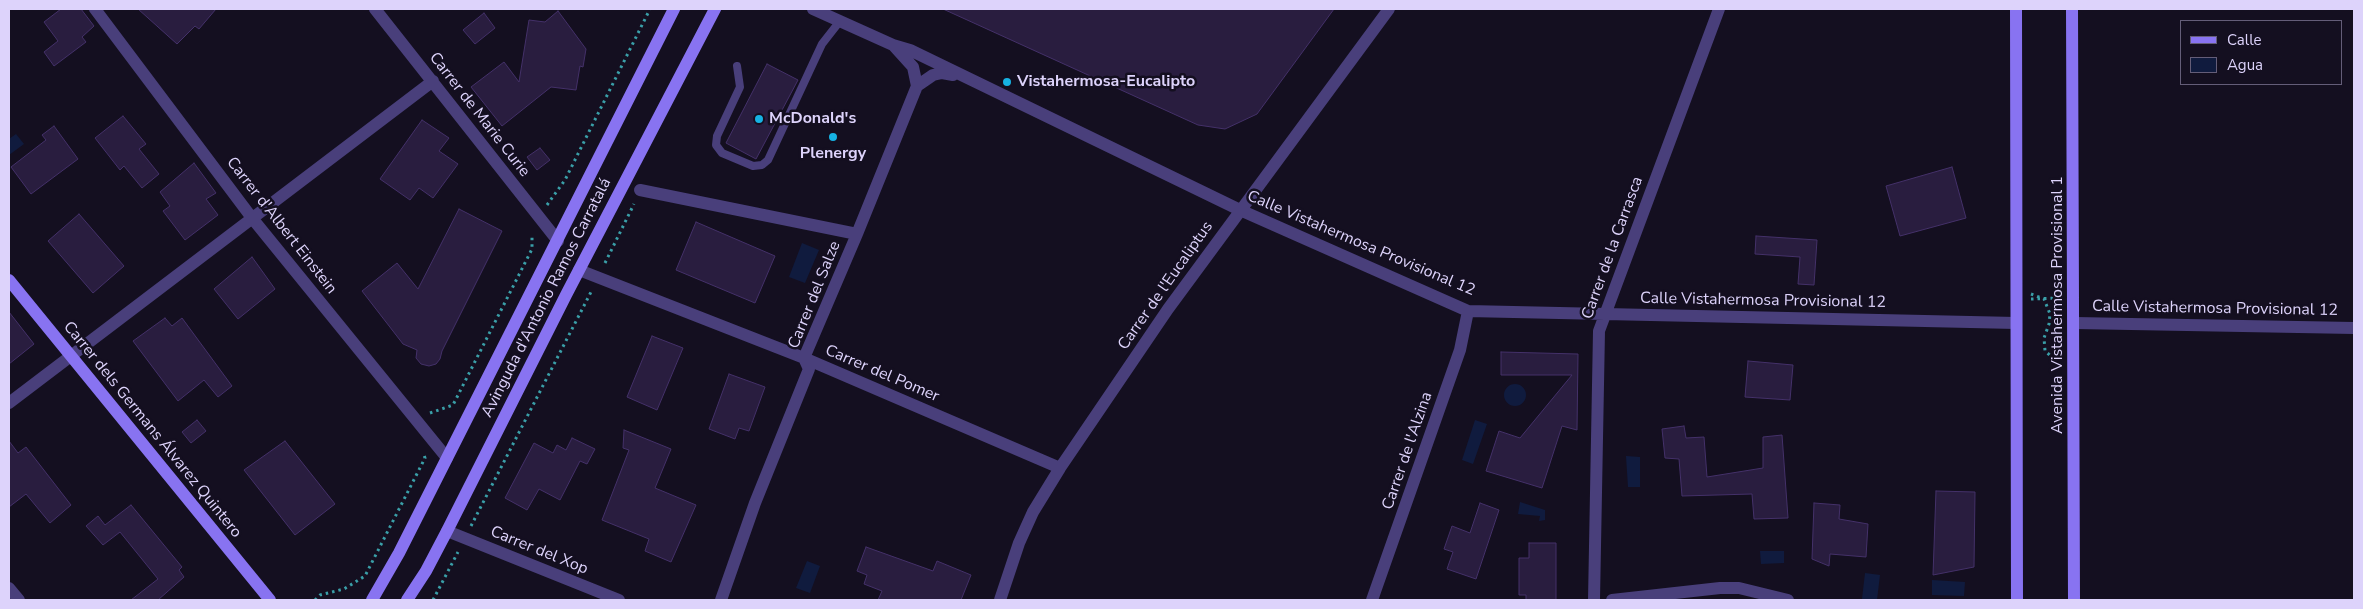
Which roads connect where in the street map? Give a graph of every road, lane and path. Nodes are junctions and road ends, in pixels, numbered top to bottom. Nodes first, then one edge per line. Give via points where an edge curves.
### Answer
1 (95, 9) edge
2 (375, 9) edge
3 (650, 9) edge
4 (674, 9) edge
5 (715, 9) edge
6 (813, 9) edge
7 (1389, 9) edge
8 (1719, 9) edge
9 (2016, 9) edge
10 (2072, 9) edge
11 (840, 21) junction
12 (892, 45) junction
13 (737, 66) dead end
14 (962, 76) junction
15 (433, 81) junction
16 (917, 86) junction
17 (640, 190) joint
18 (1240, 210) junction
19 (252, 218) junction
20 (538, 218) junction
21 (857, 234) junction
22 (558, 241) junction
23 (579, 270) junction
24 (598, 278) junction
25 (9, 280) edge
26 (2016, 291) junction
27 (1468, 310) junction
28 (1605, 314) junction
29 (2075, 322) junction
30 (2016, 323) junction
31 (2354, 328) edge
32 (70, 355) junction
33 (2075, 356) junction
34 (804, 358) junction
35 (9, 403) edge
36 (418, 424) junction
37 (421, 450) dead end
38 (447, 458) junction
39 (1060, 468) junction
40 (447, 531) junction
41 (465, 538) junction
42 (9, 588) edge
43 (19, 600) edge
44 (270, 600) edge
45 (315, 600) edge
46 (372, 600) edge
47 (407, 600) edge
48 (433, 600) edge
49 (619, 600) edge
50 (721, 600) edge
51 (1000, 600) edge
52 (1372, 600) edge
53 (1594, 600) edge
54 (1612, 600) edge
55 (1788, 600) edge
56 (2017, 600) edge
57 (2074, 600) edge

1 - 19 street, Carrer d'Albert Einstein
2 - 15 street, Carrer de Marie Curie
3 - 20 path via 565,180
4 - 22 street, Avinguda d'Antonio Ramos Carratalá
5 - 23 street, Avinguda d'Antonio Ramos Carratalá
6 - 11 street, Calle Vistahermosa Provisional 12
7 - 18 street, Carrer de l'Eucaliptus
8 - 28 street, Carrer de la Carrasca
9 - 26 street
10 - 29 street, Avenida Vistahermosa Provisional 1
11 - 12 street, Calle Vistahermosa Provisional 12
11 - 13 lane via 822,44 768,160 762,165 753,166 722,153 716,145 717,136 740,87
12 - 14 street, Calle Vistahermosa Provisional 12 via 910,50
12 - 16 street, Calle Vistahermosa Provisional 12 via 914,67
14 - 16 street, Calle Vistahermosa Provisional 12 via 942,73
14 - 18 street, Calle Vistahermosa Provisional 12
15 - 19 street
15 - 20 street, Carrer de Marie Curie
16 - 21 street, Carrer del Salze
17 - 21 street
17 - 24 path
18 - 27 street, Calle Vistahermosa Provisional 12
18 - 39 street, Carrer de l'Eucaliptus
19 - 32 street
19 - 36 street, Carrer d'Albert Einstein
20 - 22 street, Carrer de Marie Curie
20 - 36 path via 532,228 532,249 453,405 430,413
21 - 34 street, Carrer del Salze
22 - 38 street, Avinguda d'Antonio Ramos Carratalá
23 - 24 street, Carrer del Pomer
23 - 40 street, Avinguda d'Antonio Ramos Carratalá
24 - 34 street, Carrer del Pomer
24 - 41 path
25 - 32 street, Carrer dels Germans Álvarez Quintero
26 - 30 street
26 - 33 path via 2044,299 2050,314 2044,338 2045,351 2052,357
27 - 28 street, Calle Vistahermosa Provisional 12
27 - 52 street, Carrer de l'Alzina via 1460,350
28 - 30 street, Calle Vistahermosa Provisional 12
28 - 53 street, Carrer de la Carrasca via 1600,332
29 - 31 street, Calle Vistahermosa Provisional 12
29 - 33 street, Avenida Vistahermosa Provisional 1
30 - 56 street
32 - 35 street
32 - 44 street, Carrer dels Germans Álvarez Quintero
33 - 57 street, Avenida Vistahermosa Provisional 1
34 - 39 street, Carrer del Pomer
34 - 50 street, Carrer del Salze via 809,369 755,503
36 - 38 street, Carrer d'Albert Einstein
37 - 45 path via 426,458 365,576 344,590 320,595
38 - 46 street, Avinguda d'Antonio Ramos Carratalá
39 - 51 street, Carrer de l'Eucaliptus via 1033,512
40 - 41 street, Carrer del Xop
40 - 47 street, Avinguda d'Antonio Ramos Carratalá
41 - 48 path
41 - 49 street, Carrer del Xop
42 - 43 street
54 - 55 street via 1720,588 1748,590

